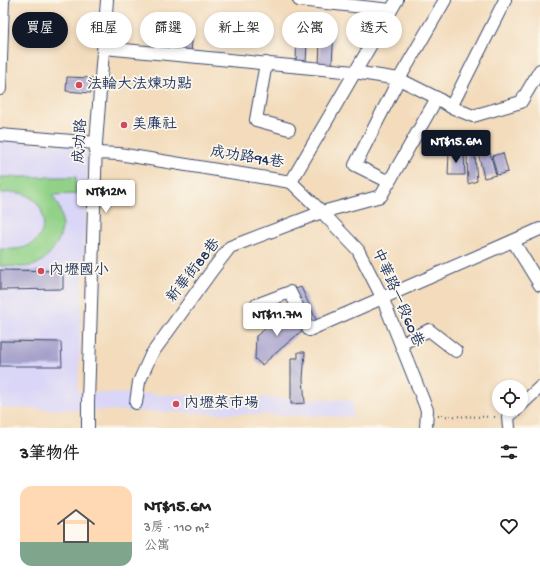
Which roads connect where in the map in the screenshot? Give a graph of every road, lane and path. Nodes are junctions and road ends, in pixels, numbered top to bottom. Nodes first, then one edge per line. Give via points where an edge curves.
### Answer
1 (3, 0) edge
2 (107, 0) edge
3 (299, 0) edge
4 (445, 0) edge
5 (505, 0) edge
6 (394, 5) edge
7 (106, 12) edge
8 (104, 48) joint
9 (266, 63) junction
10 (540, 70) edge
11 (354, 72) junction
12 (399, 79) junction
13 (0, 89) edge
14 (437, 98) junction
15 (451, 107) junction
16 (289, 129) dead end
17 (0, 135) edge
18 (96, 148) junction
19 (291, 182) junction
20 (389, 182) junction
21 (322, 212) junction
22 (540, 229) edge
23 (513, 241) junction
24 (540, 285) edge
25 (382, 297) junction
26 (256, 305) dead end
27 (401, 344) junction
28 (456, 351) dead end
29 (540, 387) edge
30 (528, 398) edge
31 (136, 403) dead end
32 (511, 418) edge
33 (426, 422) edge
34 (88, 428) edge

1 - 13 street
2 - 7 street, 成功路
3 - 6 street
4 - 12 street
5 - 15 street
6 - 11 street, 成功路94巷
8 - 9 street
8 - 18 street, 成功路
9 - 11 street
9 - 16 street via 256,120
10 - 15 street via 521,102 472,116
11 - 12 street
11 - 19 street, 成功路94巷
12 - 14 street
12 - 20 street via 355,164
14 - 15 street
14 - 20 street, 新華街88巷
17 - 18 street, 成功路94巷
18 - 19 street, 成功路94巷
18 - 34 street, 成功路
19 - 21 street, 中華路一段60巷
20 - 21 street, 新華街88巷 via 381,196
21 - 25 street, 中華路一段60巷 via 358,250
21 - 31 street, 新華街88巷 via 230,247 151,355 139,382
22 - 23 street
23 - 24 street
23 - 25 street
25 - 26 street via 309,330 290,292
25 - 27 street, 中華路一段60巷
27 - 28 street via 429,330
27 - 33 street, 中華路一段60巷 via 427,410
29 - 30 street
32 - 33 path

